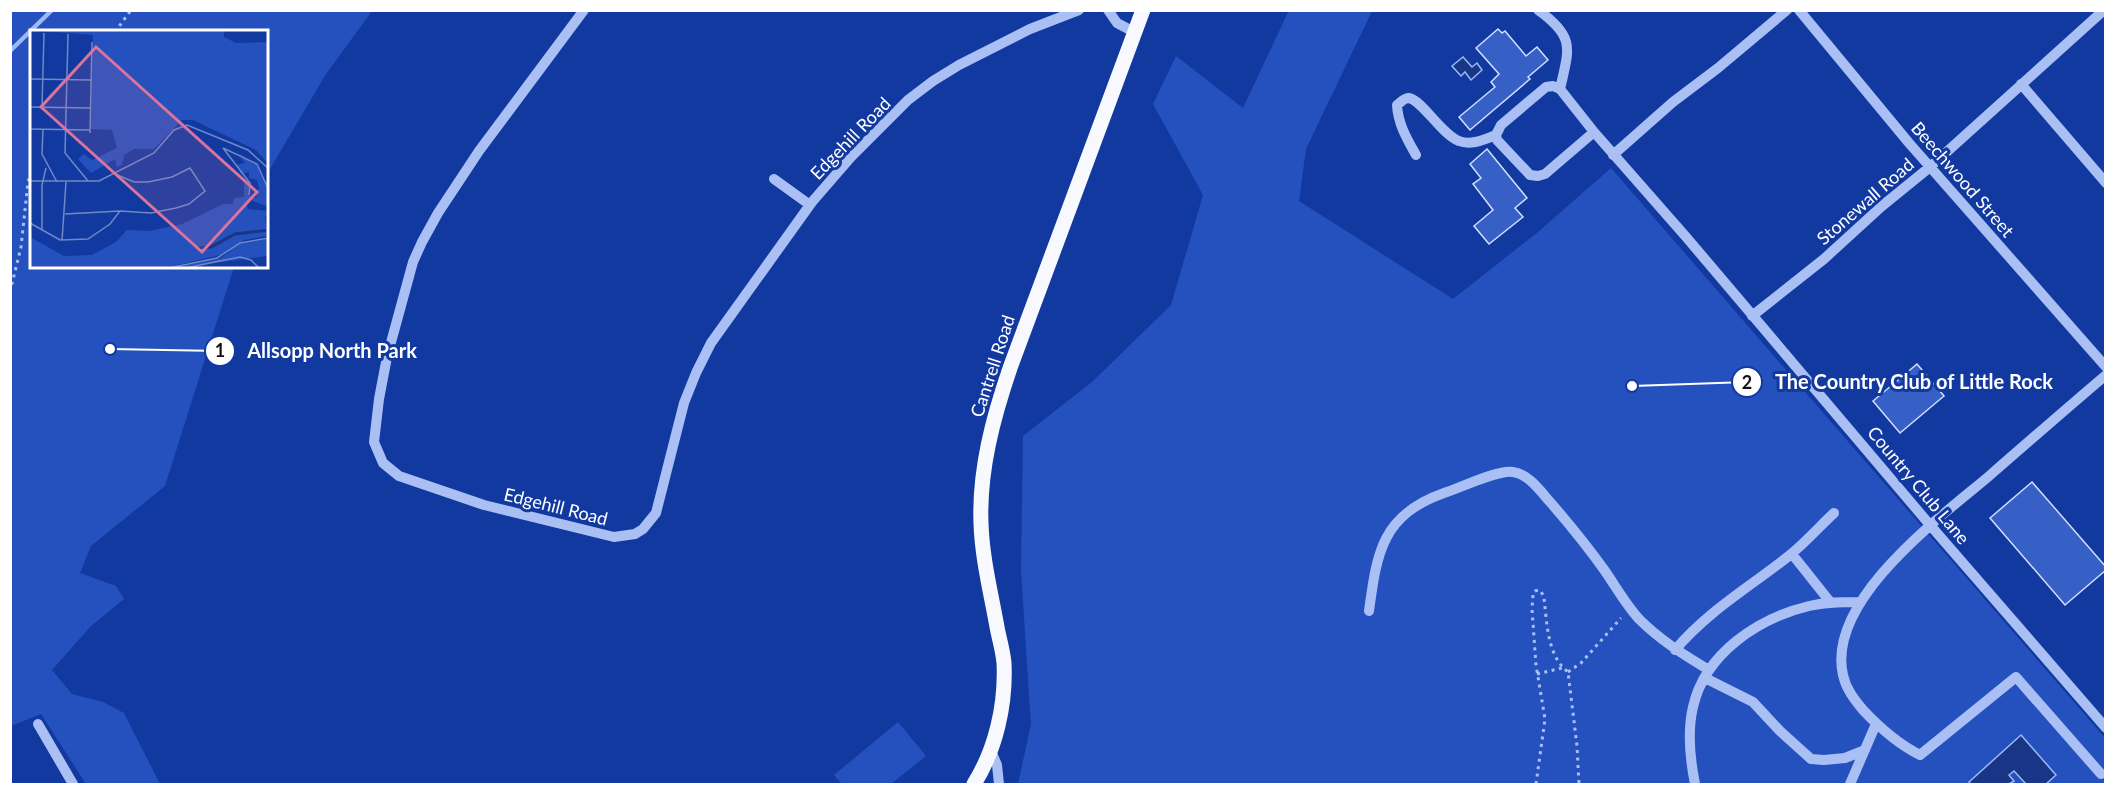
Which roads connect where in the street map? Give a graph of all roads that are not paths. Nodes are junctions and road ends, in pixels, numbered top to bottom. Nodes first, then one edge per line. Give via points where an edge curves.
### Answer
1 (584, 10) edge
2 (1079, 10) edge
3 (1108, 10) edge
4 (1143, 10) edge
5 (1538, 10) edge
6 (1787, 10) edge
7 (1799, 10) edge
8 (2104, 10) edge
9 (1136, 33) junction
10 (2021, 84) junction
11 (1560, 89) junction
12 (1594, 132) junction
13 (1496, 135) junction
14 (1416, 155) dead end
15 (1613, 155) junction
16 (1930, 167) junction
17 (774, 179) dead end
18 (2106, 183) edge
19 (810, 205) junction
20 (1752, 316) junction
21 (2106, 367) edge
22 (2106, 375) edge
23 (1834, 513) dead end
24 (1930, 525) junction
25 (1792, 554) junction
26 (1859, 602) junction
27 (1831, 603) junction
28 (1369, 611) dead end
29 (1675, 650) junction
30 (1707, 674) junction
31 (38, 724) dead end
32 (1876, 724) junction
33 (2106, 728) edge
34 (1865, 750) junction
35 (991, 751) junction
36 (2101, 774) dead end
37 (73, 784) edge
38 (974, 784) edge
39 (999, 784) edge
40 (1695, 784) edge
41 (1850, 784) edge

1 - 19 street, Edgehill Road via 479,151 438,213 413,262 387,357 375,427 376,451 391,471 484,505 602,535 626,537 643,529 656,513 684,403 696,372 711,344
2 - 19 street, Edgehill Road via 1030,29 933,81 850,157
3 - 9 street via 1117,23
4 - 9 main road, Cantrell Road
5 - 11 street via 1563,30 1569,51
6 - 15 street
7 - 16 street, Beechwood Street
8 - 10 street, Stonewall Road
9 - 35 main road, Cantrell Road via 1010,368 987,449 981,523 1004,662 1002,701
10 - 16 street, Stonewall Road
10 - 18 street
11 - 12 street, Country Club Lane
11 - 13 street via 1546,87 1501,125
12 - 13 street via 1538,176 1526,172
12 - 15 street, Country Club Lane
13 - 14 street via 1461,142 1443,131 1417,102 1403,99 1397,105 1398,115
15 - 20 street, Country Club Lane
16 - 20 street, Stonewall Road
16 - 21 street, Beechwood Street
17 - 19 street
20 - 24 street, Country Club Lane
22 - 24 street
23 - 25 street
24 - 26 street via 1877,578
24 - 33 street, Country Club Lane
25 - 27 street
25 - 29 street via 1694,627
26 - 27 street
26 - 32 street via 1841,661 1847,688
27 - 30 street via 1788,612 1766,622 1721,655
28 - 29 street via 1384,540 1405,514 1419,504 1493,473 1513,472 1526,477 1537,488 1605,570 1630,609
29 - 30 street
30 - 34 street via 1753,702 1811,759 1845,758
30 - 40 street via 1693,705 1690,724
31 - 37 street
32 - 34 street
32 - 36 street via 1920,755 2016,677
34 - 41 street
35 - 38 main road, Cantrell Road
35 - 39 street, Cantrell Road

